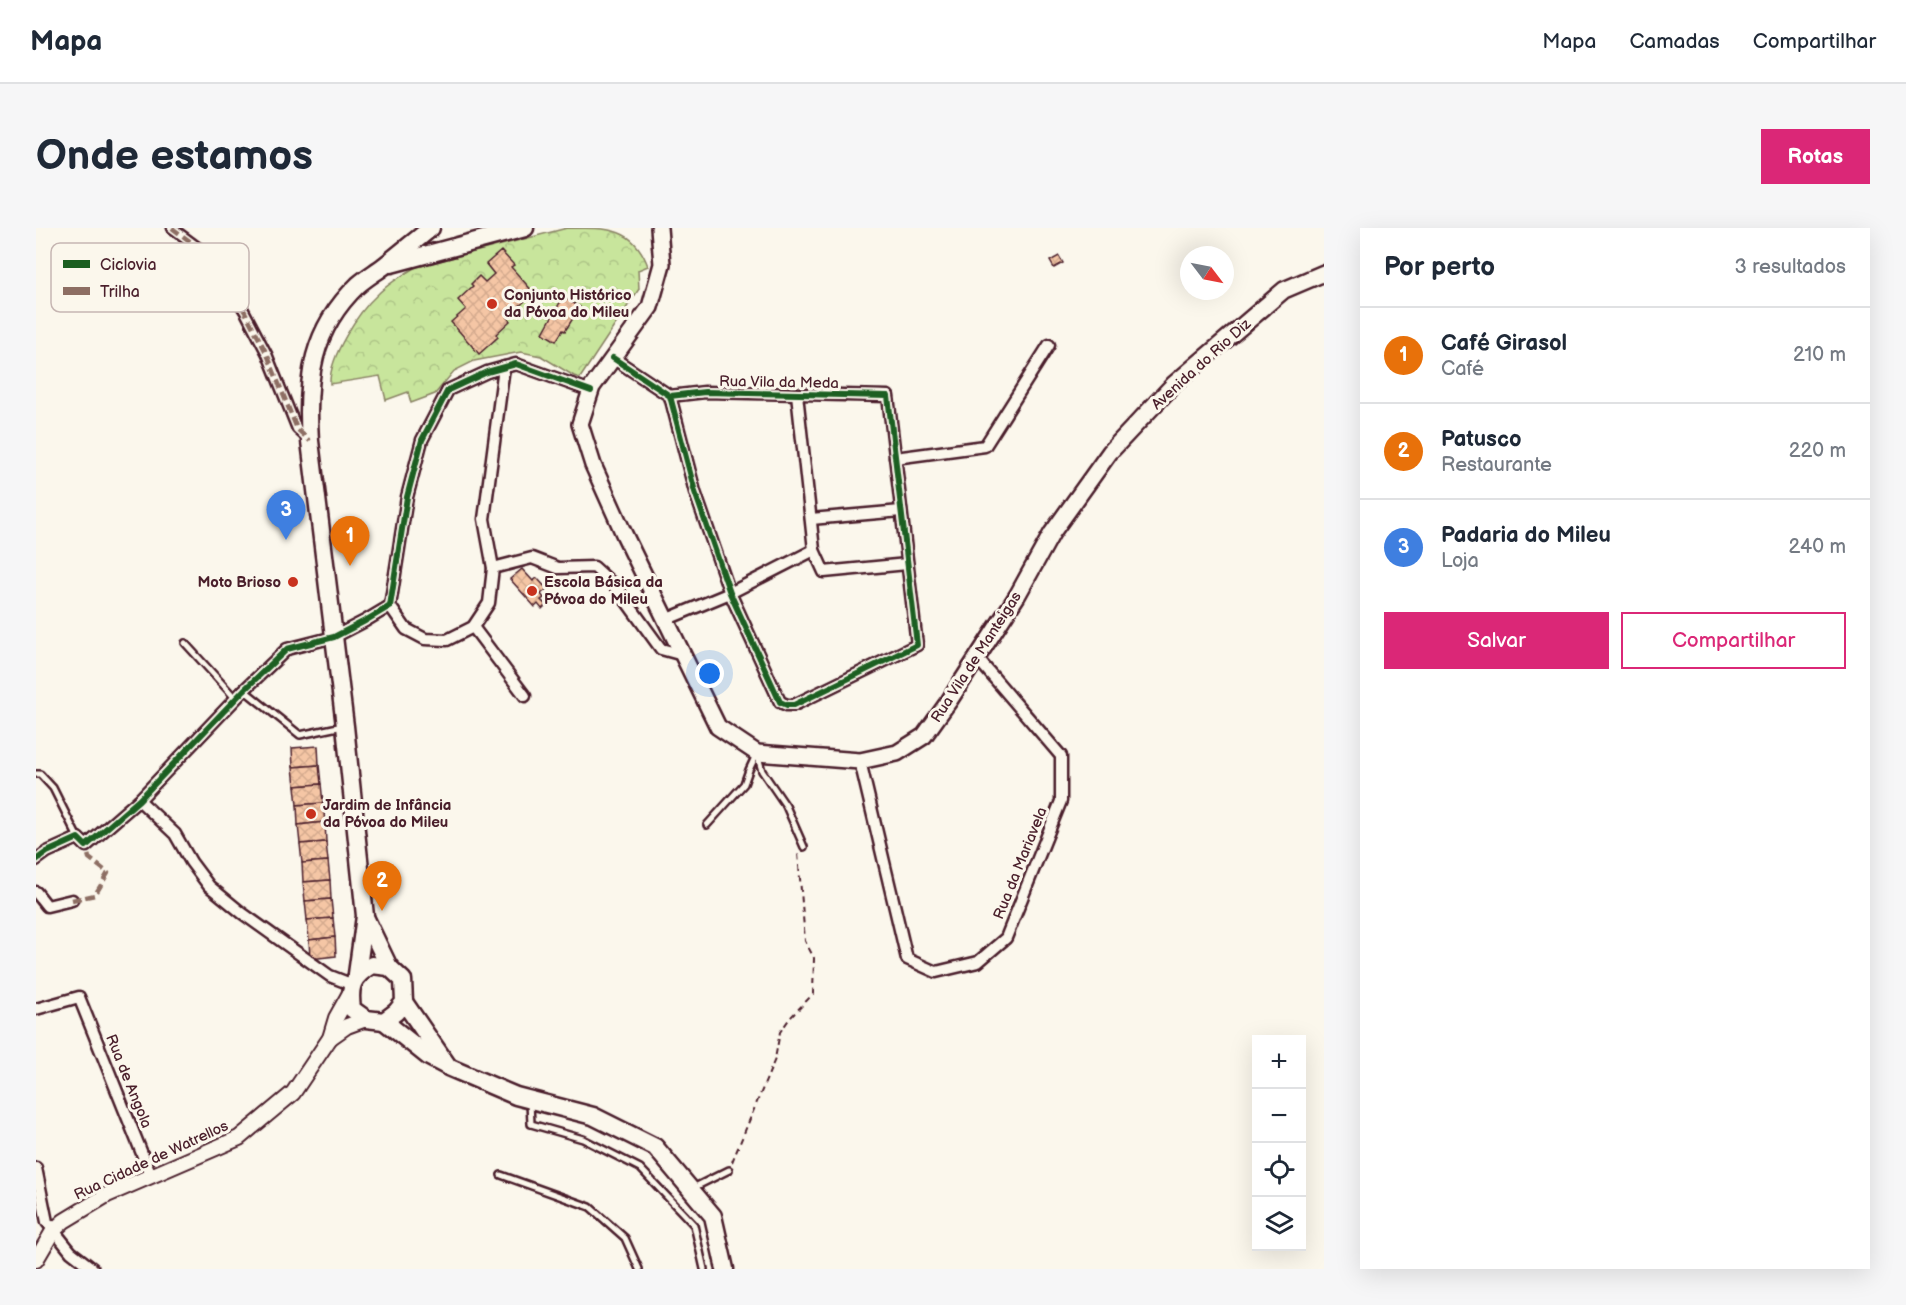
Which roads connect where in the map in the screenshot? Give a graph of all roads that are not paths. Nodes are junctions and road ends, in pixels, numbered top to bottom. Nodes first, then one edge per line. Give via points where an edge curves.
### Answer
1 (172, 228) edge
2 (431, 228) edge
3 (525, 228) edge
4 (660, 228) edge
5 (192, 243) edge
6 (384, 266) junction
7 (1324, 273) edge
8 (245, 312) edge
9 (1049, 345) dead end
10 (613, 358) junction
11 (504, 367) junction
12 (591, 392) junction
13 (797, 394) junction
14 (670, 396) junction
15 (310, 441) junction
16 (895, 458) junction
17 (901, 511) junction
18 (811, 519) junction
19 (1052, 533) joint
20 (814, 550) junction
21 (907, 564) junction
22 (493, 568) junction
23 (730, 593) junction
24 (390, 606) junction
25 (665, 620) junction
26 (473, 627) junction
27 (333, 637) junction
28 (185, 644) dead end
29 (683, 655) junction
30 (977, 658) junction
31 (244, 690) junction
32 (525, 696) dead end
33 (236, 699) junction
34 (345, 726) junction
35 (757, 753) junction
36 (860, 761) junction
37 (36, 774) edge
38 (139, 800) junction
39 (707, 825) dead end
40 (78, 838) junction
41 (801, 847) road end
42 (36, 860) edge
43 (36, 891) edge
44 (72, 900) dead end
45 (365, 916) junction
46 (389, 967) junction
47 (353, 984) junction
48 (404, 1002) junction
49 (36, 1009) edge
50 (366, 1019) junction
51 (384, 1021) junction
52 (330, 1038) junction
53 (448, 1067) junction
54 (530, 1100) junction
55 (36, 1168) edge
56 (729, 1170) road end
57 (501, 1175) dead end
58 (151, 1176) junction
59 (691, 1189) junction
60 (46, 1211) junction
61 (64, 1221) junction
62 (53, 1231) junction
63 (36, 1260) edge
64 (93, 1269) edge
65 (639, 1269) edge
66 (704, 1269) edge
67 (725, 1269) edge

1 - 5 street
2 - 6 main road
3 - 6 main road
4 - 10 main road, Rua Vila de Manteigas via 662,264 650,307
6 - 15 main road via 343,301 320,337 310,376
7 - 19 main road, Avenida do Rio Diz via 1284,290 1174,384 1110,452
8 - 15 street via 267,354 297,429
9 - 16 street via 985,446
10 - 12 main road, Rua Vila de Manteigas
10 - 14 street
11 - 12 street via 516,364
11 - 22 street via 484,519
11 - 24 street via 448,390 422,440 407,497
12 - 25 main road, Rua Vila de Manteigas via 580,424 593,465
13 - 14 street, Rua Vila da Meda via 705,392
13 - 16 street, Rua Vila da Meda via 888,396
13 - 18 street
14 - 23 street via 695,492
15 - 27 main road
16 - 17 street
17 - 18 street
17 - 21 street
18 - 20 street
19 - 30 main road, Rua Vila de Manteigas
20 - 21 street via 824,572
20 - 23 street
21 - 23 street via 917,645 794,705 780,702
22 - 26 street via 489,603
22 - 29 street via 531,558 558,568 594,567 616,587 660,649
23 - 25 street
24 - 26 street via 406,629 425,639 447,640
24 - 27 street
25 - 29 main road, Rua Vila de Manteigas
26 - 32 street
27 - 31 street via 287,649
27 - 34 main road
28 - 33 lane
29 - 35 main road, Rua Vila de Manteigas via 718,727
30 - 36 main road, Rua Vila de Manteigas via 924,736 897,753
30 - 36 street, Rua da Mariavela via 1061,756 1060,801 1006,938 978,962 936,972 907,959
31 - 33 street
31 - 34 lane via 300,735
33 - 38 street
34 - 45 main road
35 - 36 main road, Rua Vila de Manteigas
35 - 39 lane via 744,784
35 - 41 lane via 762,771 786,806
37 - 40 lane via 53,788
38 - 40 street via 86,846
38 - 47 street via 175,834 209,886 330,976
40 - 42 street
43 - 44 street via 47,906
45 - 46 main road
45 - 47 main road
46 - 47 main road via 372,965
46 - 48 main road via 403,980
47 - 50 main road via 352,1009
47 - 52 street, Rua Cidade de Watrellos
48 - 51 main road
48 - 53 main road
49 - 58 street, Rua de Angola via 79,997
50 - 51 main road
50 - 52 street, Rua Cidade de Watrellos
51 - 53 main road
52 - 58 street, Rua Cidade de Watrellos via 294,1092 239,1138
53 - 54 main road
54 - 59 main road via 593,1116 655,1147
54 - 66 lane via 531,1124 584,1139 639,1168 694,1225
55 - 60 street
56 - 59 lane
57 - 65 lane via 590,1207 625,1238
58 - 61 street, Rua Cidade de Watrellos via 107,1195
59 - 67 main road via 713,1216
60 - 61 street via 57,1213
60 - 62 street
61 - 62 street, Rua Cidade de Watrellos
62 - 63 street, Rua Cidade de Watrellos
62 - 64 street

